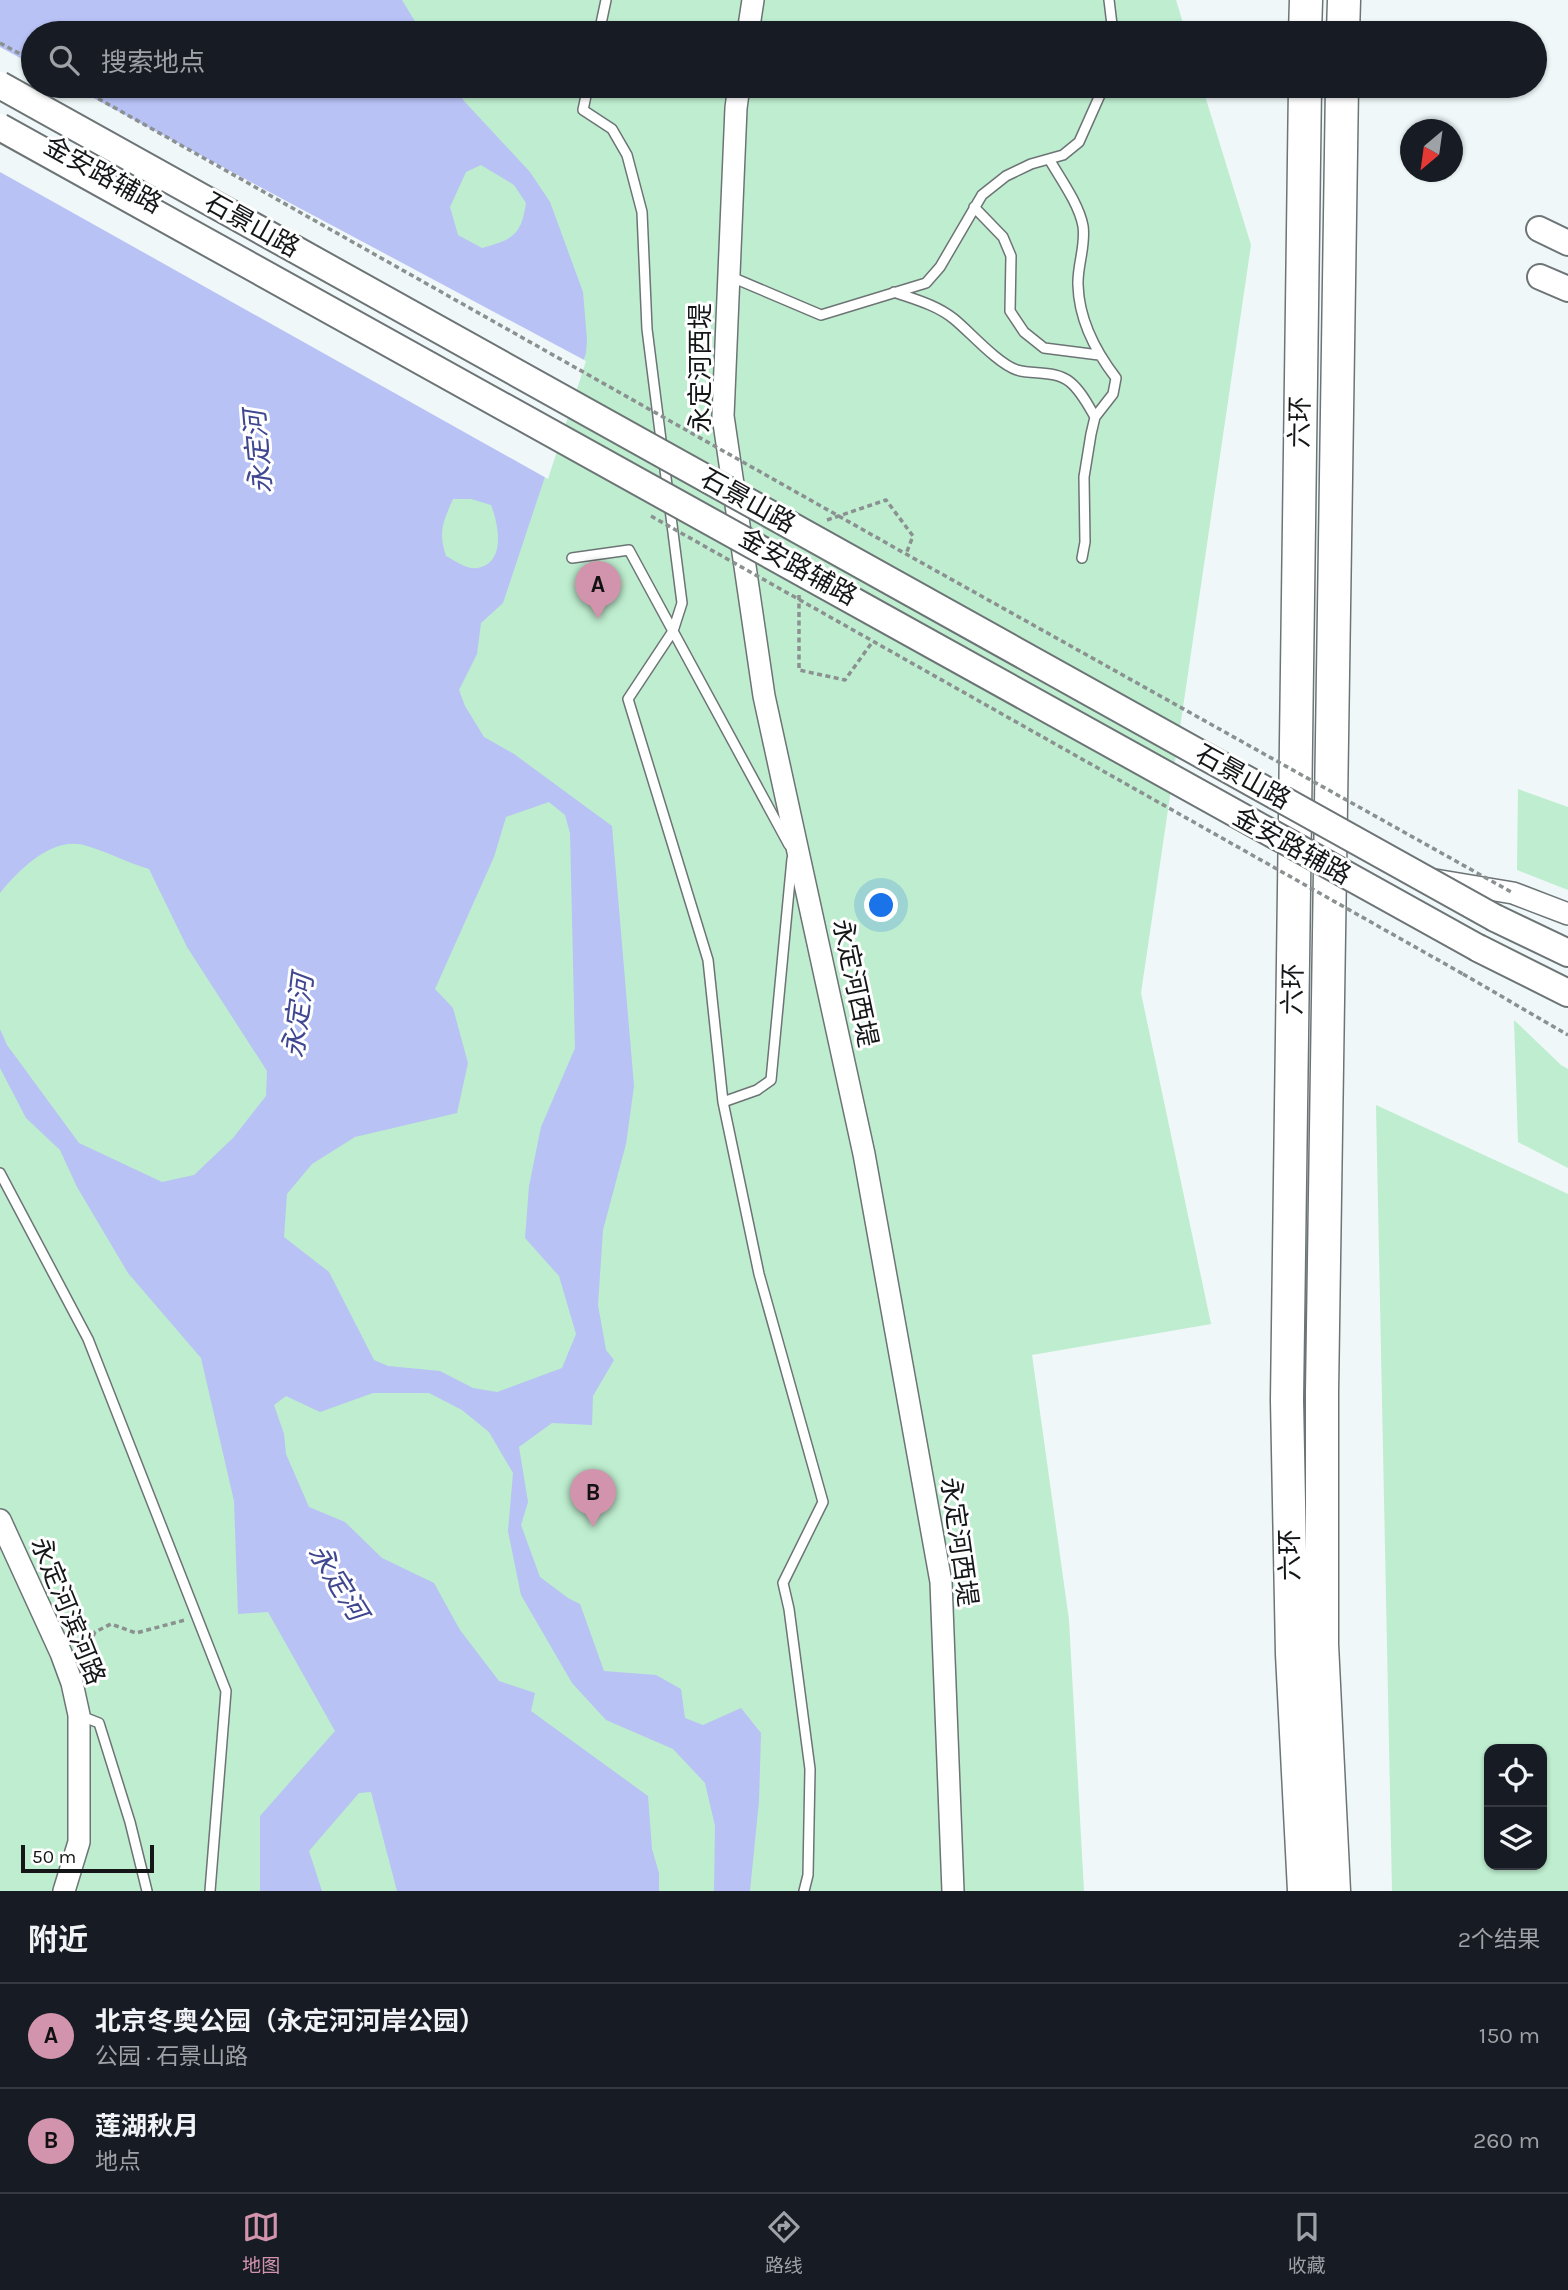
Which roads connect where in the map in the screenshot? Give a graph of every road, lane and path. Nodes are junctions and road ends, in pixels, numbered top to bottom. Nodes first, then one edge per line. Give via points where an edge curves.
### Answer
1 (606, 0) edge
2 (753, 0) edge
3 (1109, 0) edge
4 (1306, 0) edge
5 (1344, 0) edge
6 (602, 21) edge
7 (750, 21) edge
8 (1112, 21) edge
9 (1306, 21) edge
10 (1343, 21) edge
11 (0, 43) edge
12 (21, 54) edge
13 (0, 85) edge
14 (21, 97) edge
15 (23, 98) edge
16 (97, 98) edge
17 (586, 98) edge
18 (737, 98) edge
19 (1099, 98) edge
20 (1305, 98) edge
21 (1342, 98) edge
22 (0, 127) edge
23 (1049, 159) junction
24 (974, 207) junction
25 (1539, 229) dead end
26 (1568, 243) edge
27 (729, 275) junction
28 (1540, 277) dead end
29 (1568, 289) edge
30 (894, 292) junction
31 (1099, 355) junction
32 (1095, 417) junction
33 (643, 512) dead end
34 (815, 524) dead end
35 (906, 554) junction
36 (572, 558) dead end
37 (1082, 558) dead end
38 (799, 586) dead end
39 (673, 631) junction
40 (873, 641) junction
41 (795, 851) junction
42 (1427, 879) junction
43 (1513, 893) junction
44 (1568, 914) edge
45 (1568, 953) edge
46 (1568, 993) edge
47 (1568, 1035) edge
48 (723, 1102) junction
49 (0, 1173) edge
50 (0, 1520) edge
51 (197, 1617) junction
52 (72, 1683) junction
53 (79, 1715) junction
54 (64, 1891) edge
55 (147, 1891) edge
56 (210, 1891) edge
57 (804, 1891) edge
58 (953, 1891) edge
59 (1304, 1891) edge
60 (1334, 1891) edge

1 - 6 lane
2 - 7 street
3 - 8 lane
4 - 9 highway
5 - 10 highway
11 - 12 path
13 - 14 main road, 石景山路, bridge
15 - 42 main road, 石景山路, bridge
16 - 35 path, bridge
17 - 39 lane via 583,110 612,129 627,155 642,212 647,329 682,603
18 - 27 street, 永定河西堤
19 - 23 lane via 1079,142
20 - 59 highway, 六环 via 1287,1400 1292,1654
21 - 60 highway, 六环 via 1322,1392 1322,1644
22 - 46 main road, 石景山路, bridge via 1478,948
23 - 24 lane via 1006,176
23 - 31 lane via 1083,226 1078,285
24 - 30 lane via 926,283
24 - 31 lane via 1003,237 1011,256 1010,311 1024,332 1044,348
25 - 26 main road
27 - 30 lane via 821,315
27 - 41 street, 永定河西堤 via 723,416 764,696
28 - 29 main road
30 - 32 lane via 953,318 974,340 1016,370 1069,380
31 - 32 lane via 1116,378 1113,394
32 - 37 lane via 1084,477
33 - 40 path, 金安路辅路, bridge
34 - 35 path via 886,500 913,536
35 - 43 path, bridge
36 - 39 lane via 629,550
38 - 40 path via 799,670 845,680
39 - 41 lane
39 - 48 lane via 628,699 708,960
40 - 47 path, 金安路辅路, bridge
41 - 48 lane via 771,1080
41 - 58 street, 永定河西堤 via 864,1154 941,1581
42 - 43 street
42 - 45 main road, 石景山路, bridge
43 - 44 street
48 - 57 lane via 760,1273 823,1502 783,1583 810,1769
49 - 51 lane via 88,1339
50 - 52 street, 永定河滨河路
51 - 52 path via 136,1633 111,1624 94,1632
51 - 56 lane via 226,1691
52 - 53 street, 永定河滨河路
53 - 54 street, 永定河滨河路 via 79,1842
53 - 55 lane via 99,1723

